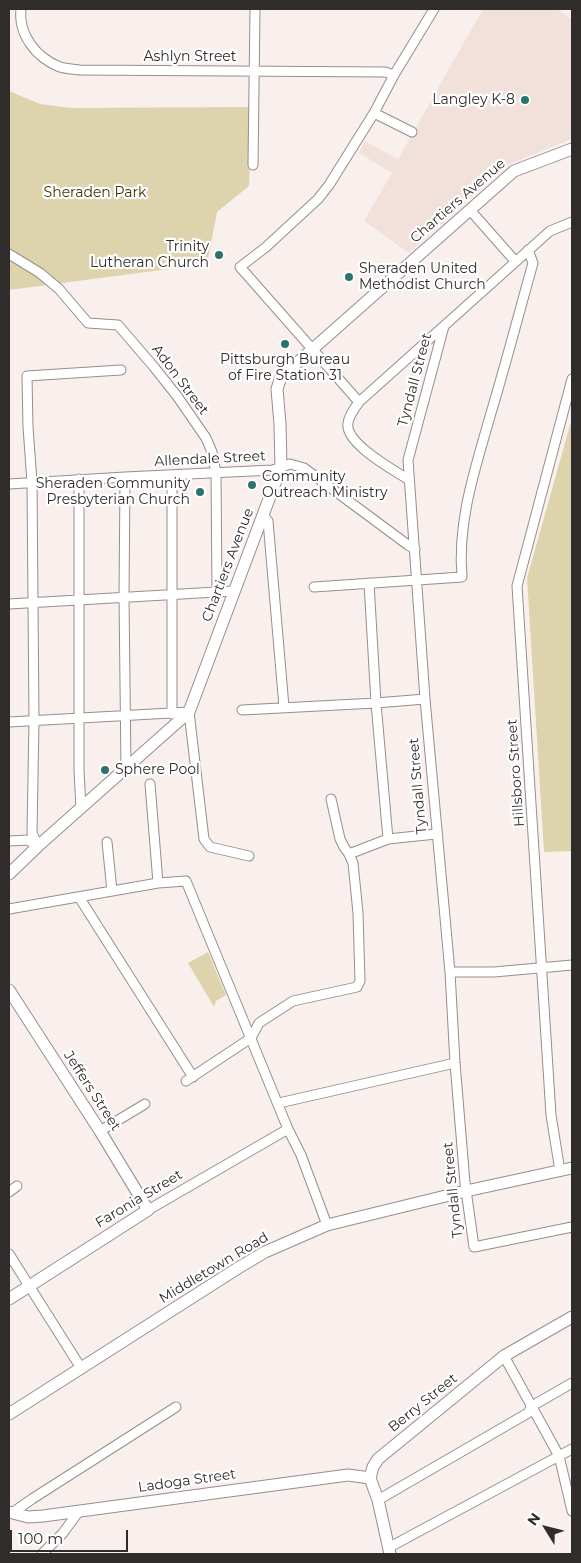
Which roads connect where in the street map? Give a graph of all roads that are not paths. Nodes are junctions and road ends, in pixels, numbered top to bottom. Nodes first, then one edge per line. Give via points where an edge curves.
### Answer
1 (21, 9) edge
2 (256, 9) edge
3 (434, 9) edge
4 (255, 71) junction
5 (394, 75) junction
6 (374, 113) junction
7 (412, 132) dead end
8 (572, 148) edge
9 (253, 165) dead end
10 (470, 210) junction
11 (572, 222) edge
12 (528, 250) junction
13 (9, 254) edge
14 (515, 261) junction
15 (444, 326) junction
16 (312, 350) junction
17 (122, 370) dead end
18 (572, 379) edge
19 (359, 402) junction
20 (281, 467) junction
21 (216, 473) junction
22 (172, 475) junction
23 (125, 477) junction
24 (79, 479) junction
25 (409, 480) junction
26 (32, 482) junction
27 (9, 484) edge
28 (263, 515) junction
29 (415, 549) junction
30 (417, 580) junction
31 (369, 583) junction
32 (314, 587) dead end
33 (234, 591) junction
34 (217, 592) junction
35 (172, 595) junction
36 (124, 597) junction
37 (80, 600) junction
38 (33, 602) junction
39 (9, 604) edge
40 (424, 699) junction
41 (376, 703) junction
42 (284, 707) junction
43 (242, 710) dead end
44 (189, 712) junction
45 (172, 714) junction
46 (126, 716) junction
47 (79, 718) junction
48 (34, 721) junction
49 (9, 722) edge
50 (126, 769) junction
51 (150, 784) dead end
52 (331, 799) dead end
53 (81, 809) junction
54 (436, 834) junction
55 (388, 839) junction
56 (9, 841) edge
57 (107, 842) dead end
58 (38, 846) junction
59 (349, 854) junction
60 (249, 856) dead end
61 (9, 874) edge
62 (158, 883) junction
63 (112, 891) junction
64 (79, 897) junction
65 (9, 908) edge
66 (572, 964) edge
67 (542, 967) junction
68 (450, 972) junction
69 (9, 990) edge
70 (251, 1038) junction
71 (455, 1063) junction
72 (279, 1103) junction
73 (145, 1104) dead end
74 (288, 1128) junction
75 (100, 1131) junction
76 (572, 1168) edge
77 (560, 1171) junction
78 (18, 1186) dead end
79 (466, 1191) junction
80 (9, 1192) edge
81 (148, 1210) junction
82 (326, 1225) junction
83 (572, 1227) edge
84 (9, 1254) edge
85 (29, 1286) junction
86 (9, 1299) edge
87 (572, 1317) edge
88 (504, 1356) junction
89 (80, 1368) junction
90 (572, 1383) edge
91 (532, 1406) junction
92 (176, 1407) dead end
93 (9, 1414) edge
94 (572, 1449) edge
95 (559, 1456) junction
96 (370, 1478) junction
97 (378, 1500) junction
98 (79, 1511) junction
99 (572, 1511) edge
100 (10, 1512) edge
101 (389, 1551) edge
102 (42, 1554) edge

1 - 4 street, Ashlyn Street via 22,27 30,43 43,58 60,67 80,70
2 - 4 street
3 - 5 street
4 - 5 street, Ashlyn Street via 385,72
4 - 9 street
5 - 6 street
6 - 7 street
6 - 16 street via 318,199 240,268
8 - 10 street, Chartiers Avenue via 514,171
10 - 14 street
10 - 16 street, Chartiers Avenue
11 - 12 street via 550,231
12 - 14 street
12 - 30 street via 533,263 475,466 466,510 460,549 462,577
13 - 21 street, Adon Street via 59,289 88,323 118,325 160,374 206,438
14 - 15 street
15 - 19 street
15 - 25 street, Tyndall Street via 408,460
16 - 19 street
16 - 20 street, Chartiers Avenue via 281,377 277,389
17 - 26 street via 27,376
18 - 67 street, Hillsboro Street via 517,586
19 - 25 street via 347,424 349,432 360,446
20 - 21 street, Allendale Street
20 - 28 street, Chartiers Avenue
20 - 29 street, Allendale Street via 290,464 304,468
21 - 22 street, Allendale Street
21 - 34 street, Adon Street
22 - 23 street, Allendale Street
22 - 35 street
23 - 24 street, Allendale Street
23 - 36 street
24 - 26 street, Allendale Street
24 - 37 street
25 - 29 street, Tyndall Street
26 - 27 street, Allendale Street
26 - 38 street
28 - 33 street, Chartiers Avenue
28 - 42 street via 268,522
29 - 30 street, Tyndall Street
30 - 31 street
30 - 40 street, Tyndall Street
31 - 32 street
31 - 41 street
33 - 34 street
33 - 44 street, Chartiers Avenue
34 - 35 street
35 - 36 street
35 - 45 street
36 - 37 street
36 - 46 street
37 - 38 street
37 - 47 street
38 - 39 street
38 - 48 street
40 - 41 street
40 - 54 street, Tyndall Street
41 - 42 street
41 - 55 street
42 - 43 street
44 - 45 street
44 - 50 street, Chartiers Avenue
44 - 60 street via 204,839 210,847
45 - 46 street
46 - 47 street
46 - 50 street
47 - 48 street
47 - 53 street
48 - 49 street
48 - 58 street via 32,833
50 - 53 street, Chartiers Avenue
51 - 62 street
52 - 59 street via 342,843
53 - 58 street, Chartiers Avenue
54 - 55 street
54 - 68 street, Tyndall Street
55 - 59 street
56 - 58 street via 28,840
57 - 63 street
58 - 61 street, Chartiers Avenue
59 - 70 street via 353,863 358,913 360,981 357,987 293,1001 259,1023
62 - 63 street
62 - 70 street via 186,880
63 - 64 street
64 - 65 street
64 - 70 street via 189,1079
66 - 67 street
67 - 68 street
67 - 77 street, Hillsboro Street via 552,1116
68 - 71 street, Tyndall Street
69 - 75 street, Jeffers Street
70 - 72 street
71 - 72 street
71 - 79 street, Tyndall Street
72 - 74 street
73 - 75 street
74 - 81 street, Faronia Street
74 - 82 street
75 - 81 street, Jeffers Street
76 - 77 street, Middletown Road
77 - 79 street, Middletown Road
78 - 80 street
79 - 82 street, Middletown Road
79 - 83 street, Tyndall Street via 474,1247
81 - 85 street, Faronia Street
82 - 89 street, Middletown Road via 264,1252
84 - 85 street
85 - 86 street, Faronia Street
85 - 89 street
87 - 88 street, Berry Street
88 - 91 street
88 - 96 street, Berry Street via 378,1459
89 - 93 street, Middletown Road
90 - 91 street
91 - 95 street
91 - 97 street via 528,1413
92 - 100 street
94 - 95 street
95 - 99 street
95 - 101 street
96 - 97 street
96 - 98 street, Ladoga Street via 348,1475
97 - 101 street
98 - 100 street, Ladoga Street via 28,1517
98 - 102 street

